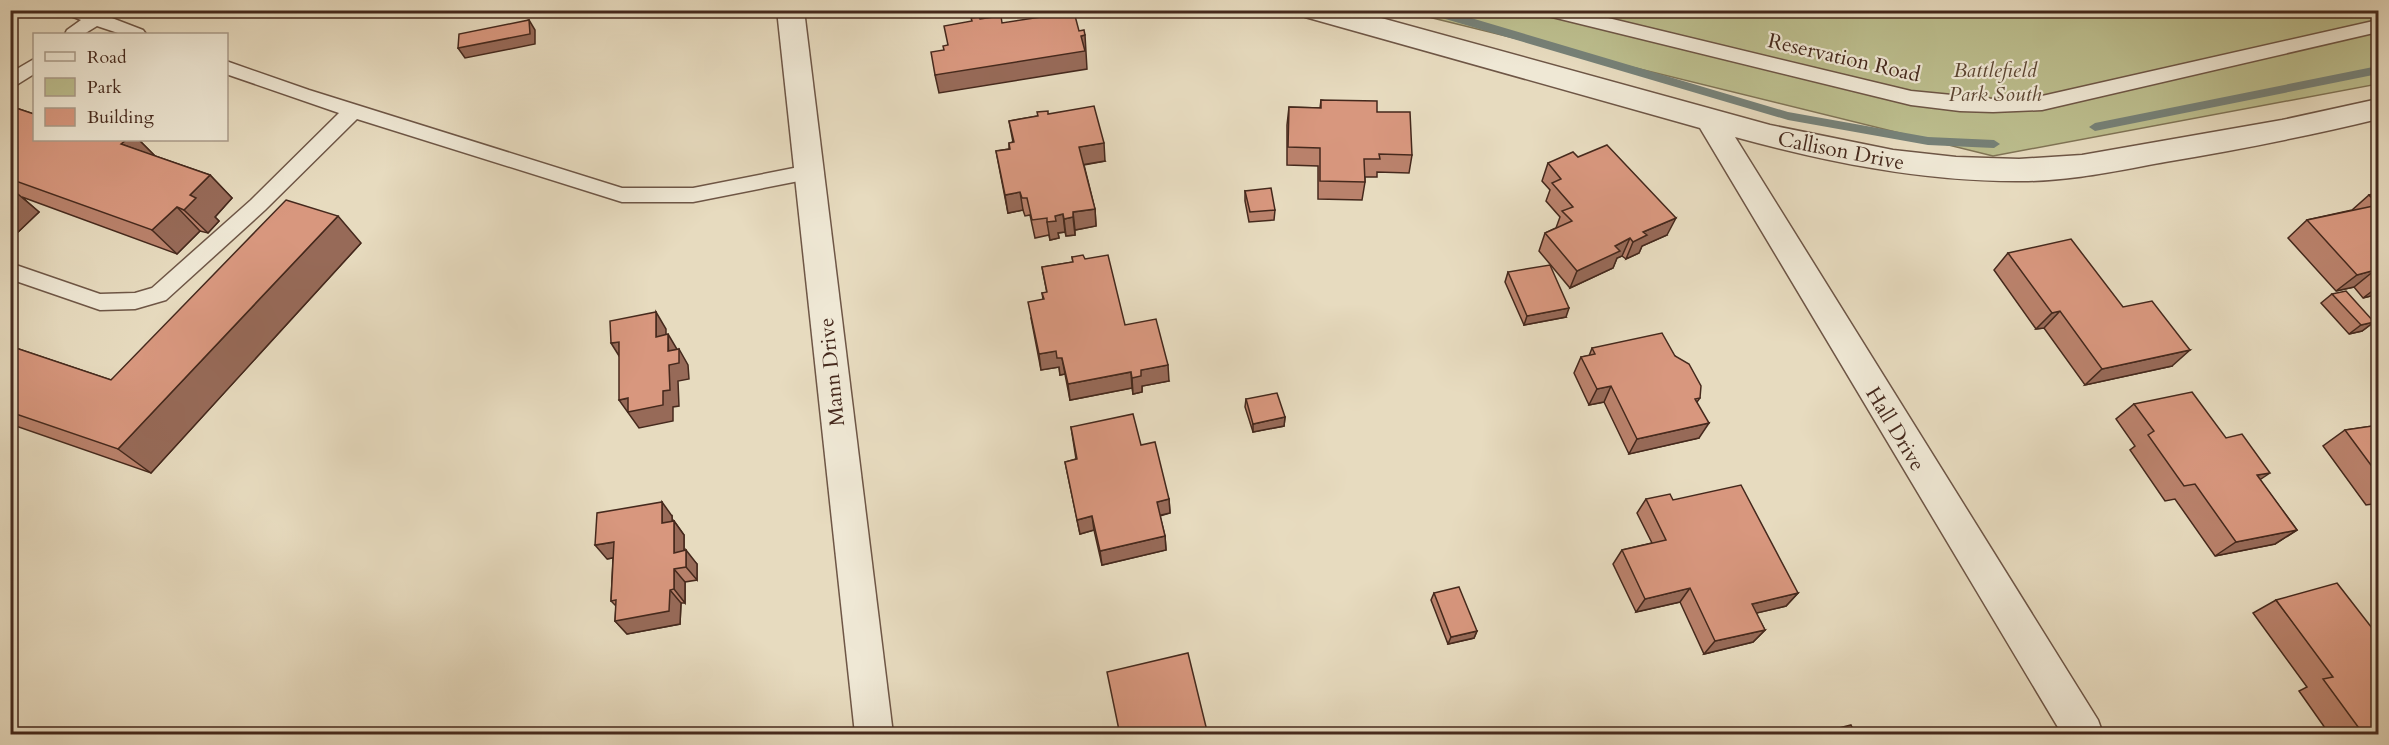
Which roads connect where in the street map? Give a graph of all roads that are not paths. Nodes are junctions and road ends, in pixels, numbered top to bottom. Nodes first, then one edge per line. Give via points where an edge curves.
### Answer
1 (72, 10) edge
2 (790, 10) edge
3 (1315, 10) edge
4 (1548, 10) edge
5 (94, 19) junction
6 (2379, 26) edge
7 (74, 33) edge
8 (135, 33) edge
9 (33, 66) edge
10 (228, 68) edge
11 (10, 83) edge
12 (354, 110) junction
13 (2379, 110) edge
14 (1711, 121) junction
15 (809, 172) junction
16 (10, 271) edge
17 (874, 735) edge
18 (2084, 735) edge

1 - 5 lane
2 - 15 street, Mann Drive
3 - 14 street, Callison Drive
4 - 6 lane, Reservation Road via 1911,98 1942,104 2010,107
5 - 7 lane
5 - 8 lane
9 - 11 lane
10 - 12 lane
12 - 15 lane via 622,195 693,195
12 - 16 lane via 258,205 159,294 135,302 100,302
13 - 14 street, Callison Drive via 2149,156 2054,170 1901,164
14 - 18 street, Hall Drive
15 - 17 street, Mann Drive

